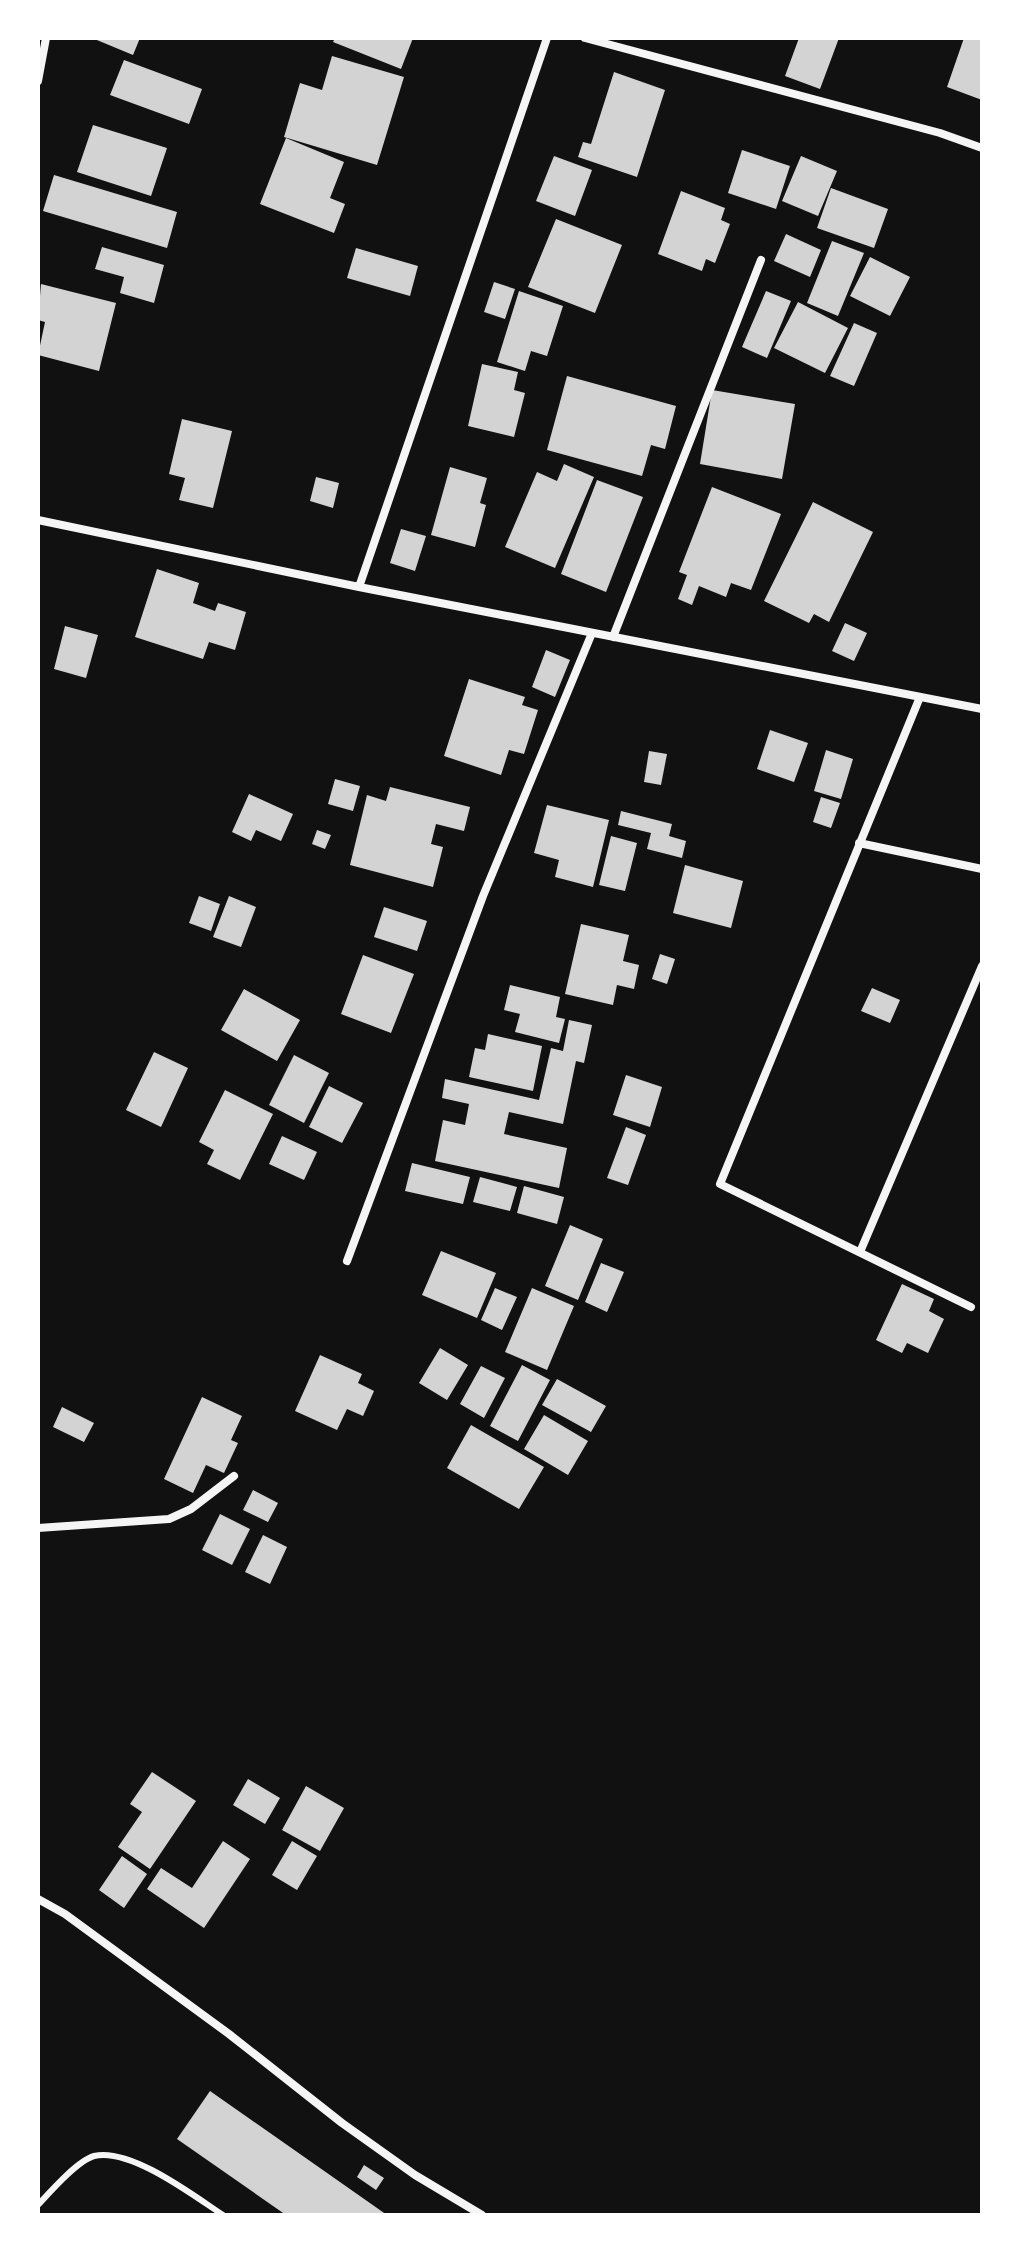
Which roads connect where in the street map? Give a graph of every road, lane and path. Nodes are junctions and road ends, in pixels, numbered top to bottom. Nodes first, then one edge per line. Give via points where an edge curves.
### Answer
1 (46, 38) edge
2 (547, 38) edge
3 (585, 38) edge
4 (38, 81) edge
5 (982, 148) edge
6 (761, 260) dead end
7 (38, 520) edge
8 (359, 587) junction
9 (592, 633) junction
10 (613, 637) junction
11 (920, 697) junction
12 (982, 709) edge
13 (859, 843) junction
14 (982, 869) edge
15 (982, 966) edge
16 (860, 1252) junction
17 (347, 1261) dead end
18 (971, 1307) dead end
19 (234, 1476) dead end
20 (38, 1528) edge
21 (38, 1899) edge
22 (38, 2205) edge
23 (223, 2215) edge
24 (482, 2215) edge

1 - 4 street
2 - 8 street
3 - 5 street
6 - 10 street
7 - 8 street
8 - 9 street
9 - 10 street
9 - 17 street via 483,896
10 - 11 street
11 - 12 street
11 - 13 street
13 - 14 street
13 - 16 street via 720,1184
15 - 16 street
16 - 18 street
19 - 20 street via 169,1519
21 - 24 street via 415,2175
22 - 23 lane via 93,2156 121,2156

